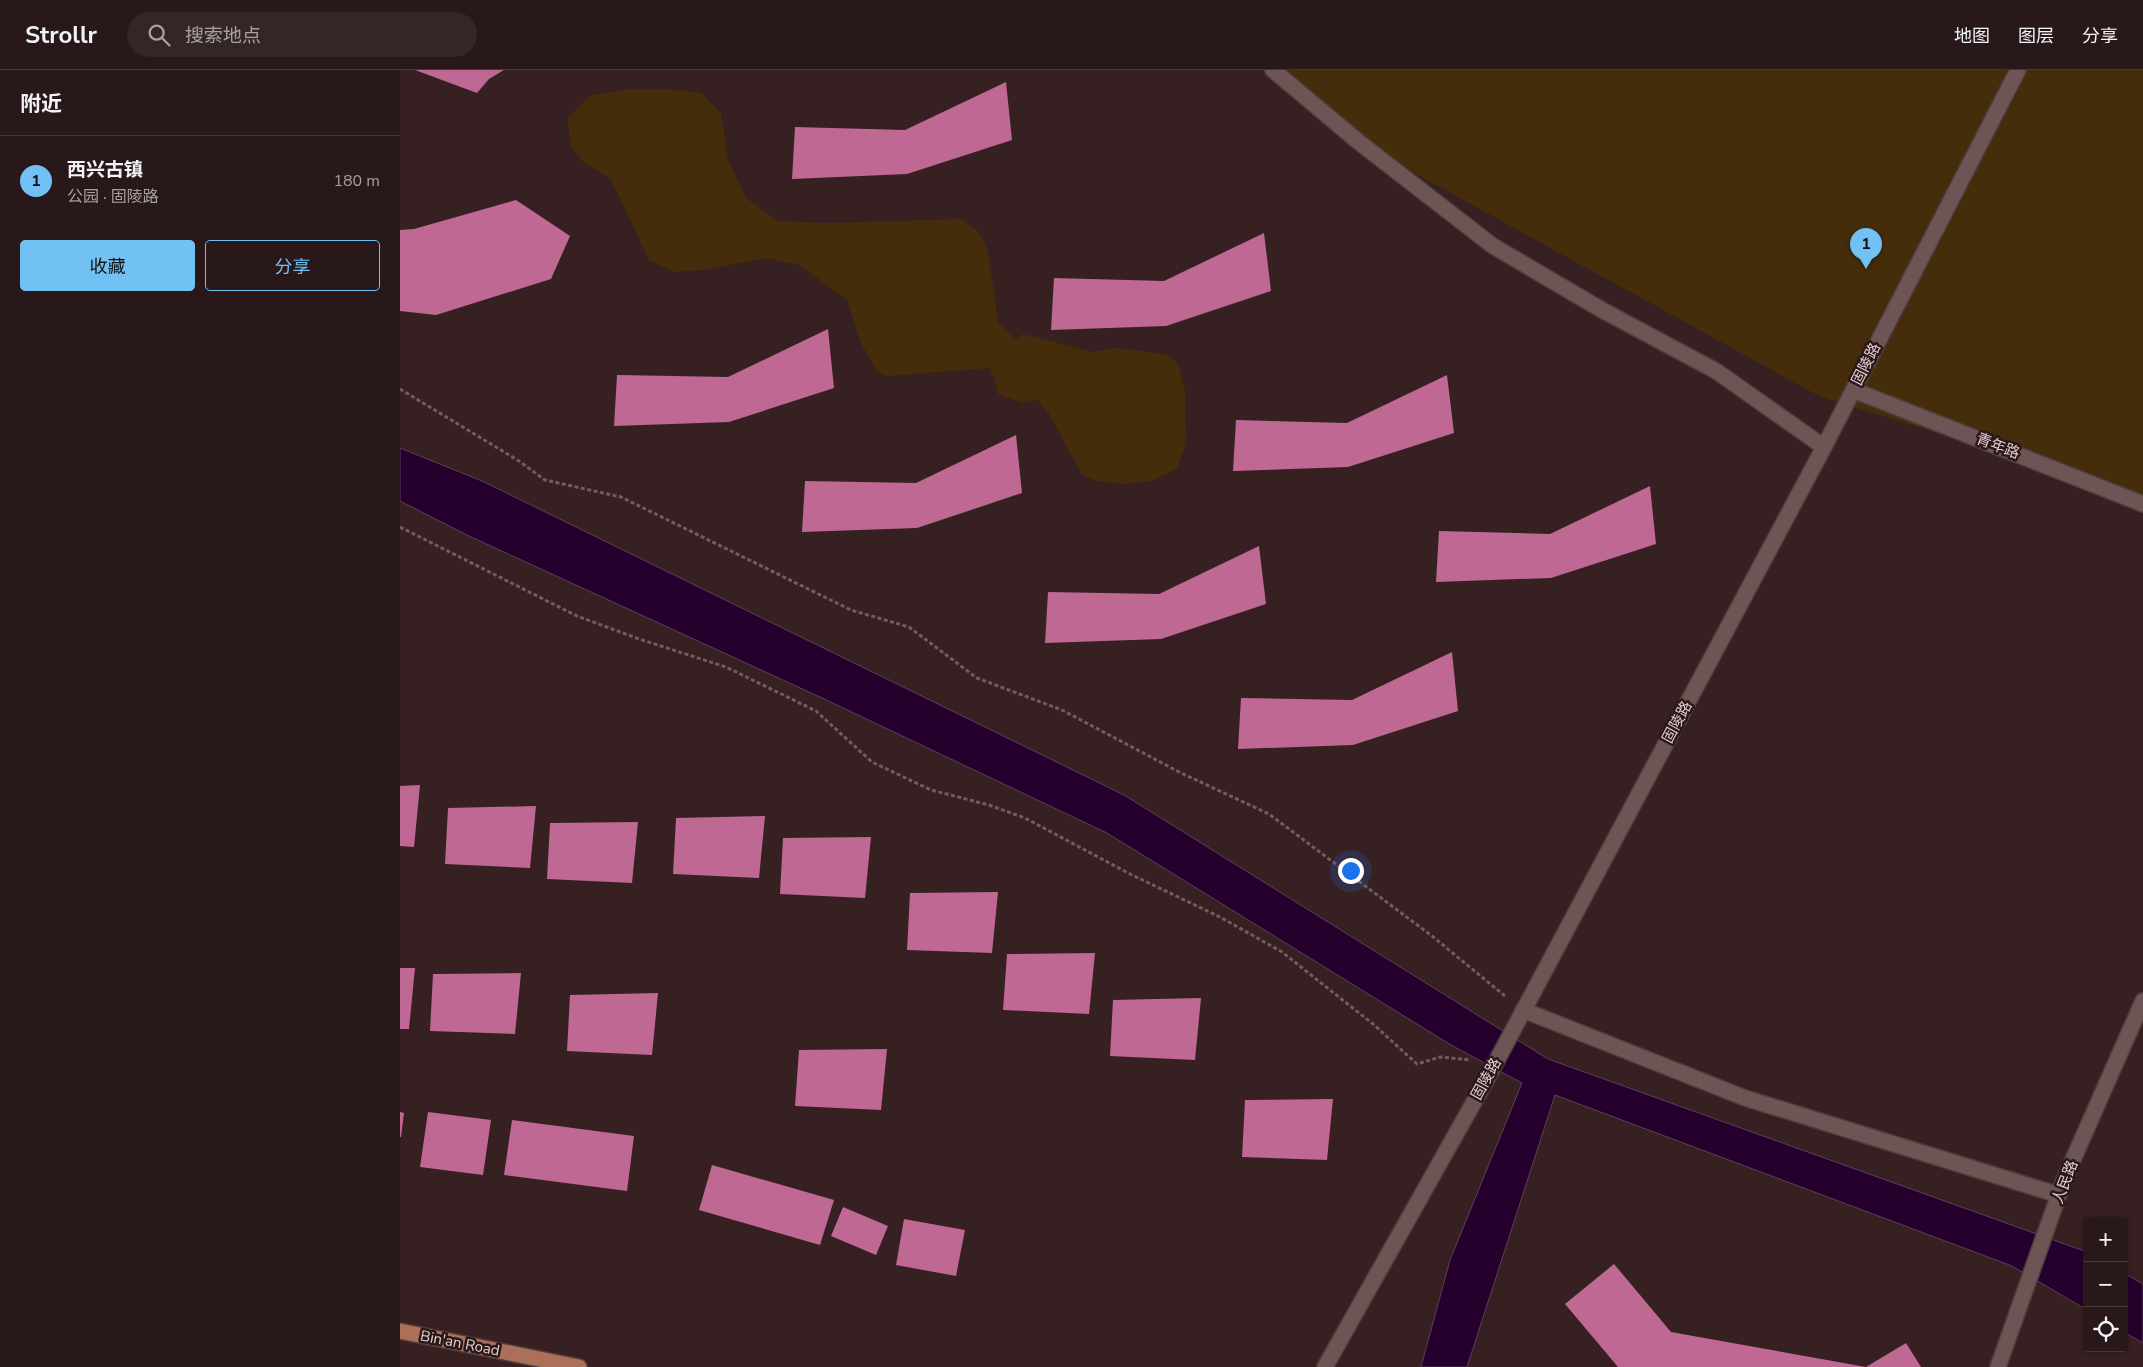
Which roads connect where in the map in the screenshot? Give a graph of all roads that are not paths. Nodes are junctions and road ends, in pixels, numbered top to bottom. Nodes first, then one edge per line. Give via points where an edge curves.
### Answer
1 (1273, 70) edge
2 (2018, 70) edge
3 (1853, 390) junction
4 (1824, 447) junction
5 (2143, 504) edge
6 (2143, 1001) edge
7 (1523, 1010) junction
8 (2059, 1195) junction
9 (400, 1331) edge
10 (579, 1367) edge
11 (1325, 1367) edge
12 (1998, 1367) edge

1 - 4 street via 1360,143 1493,246 1602,310 1716,371
2 - 3 street, 固陵路
3 - 4 street, 固陵路
3 - 5 street, 青年路
4 - 7 street, 固陵路
6 - 8 street, 人民路
7 - 8 street via 1745,1098
7 - 11 street, 固陵路
8 - 12 street, 人民路
9 - 10 main road, Bin'an Road

